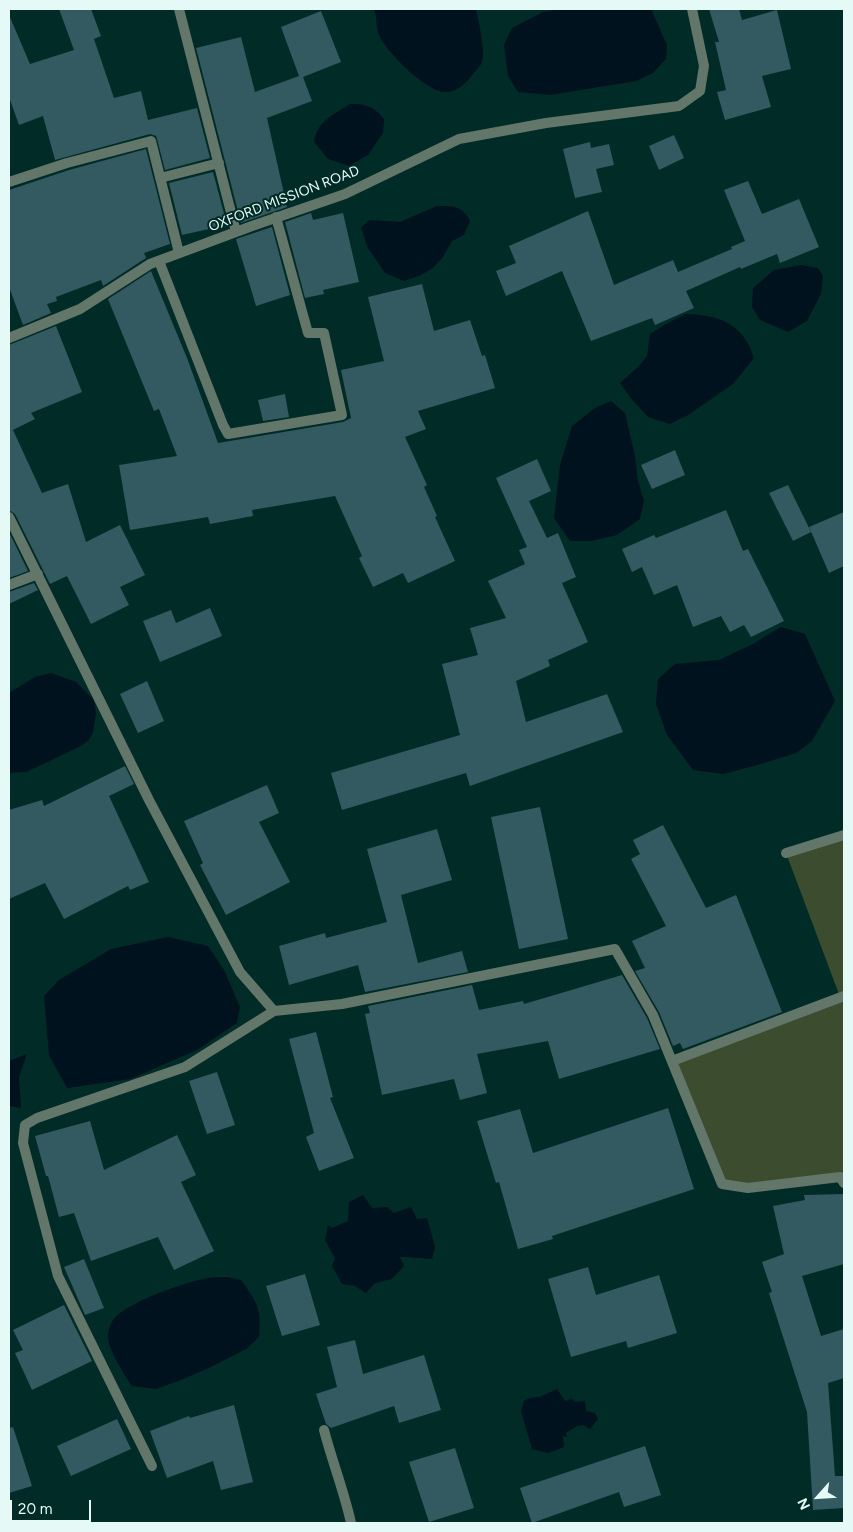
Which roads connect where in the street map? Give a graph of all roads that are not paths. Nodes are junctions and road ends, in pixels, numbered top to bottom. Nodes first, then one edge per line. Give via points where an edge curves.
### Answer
1 (179, 9) edge
2 (692, 9) edge
3 (219, 163) junction
4 (160, 178) junction
5 (9, 182) edge
6 (276, 217) junction
7 (236, 232) junction
8 (180, 253) junction
9 (159, 261) junction
10 (9, 338) edge
11 (9, 517) edge
12 (38, 574) junction
13 (9, 585) edge
14 (844, 835) edge
15 (786, 853) dead end
16 (844, 996) edge
17 (274, 1011) junction
18 (672, 1061) junction
19 (844, 1183) edge
20 (324, 1430) dead end
21 (152, 1466) dead end
22 (351, 1523) edge

1 - 3 street
2 - 6 street, OXFORD MISSION ROAD via 704,66 700,91 678,106 546,123 459,139 344,194
3 - 4 street
3 - 7 street
4 - 5 street via 151,141
4 - 8 street
6 - 7 street, OXFORD MISSION ROAD
6 - 9 street via 308,333 324,333 342,415 228,434
7 - 8 street, OXFORD MISSION ROAD
8 - 9 street, OXFORD MISSION ROAD
9 - 10 street, OXFORD MISSION ROAD via 80,310
11 - 12 street
12 - 13 street
12 - 17 street via 149,800 240,972
14 - 15 street
16 - 18 street
17 - 18 street via 342,1004 615,949 653,1014
17 - 21 street via 185,1067 37,1118 25,1126 23,1143 58,1276
18 - 19 street via 722,1184 748,1188 840,1177
20 - 22 street

